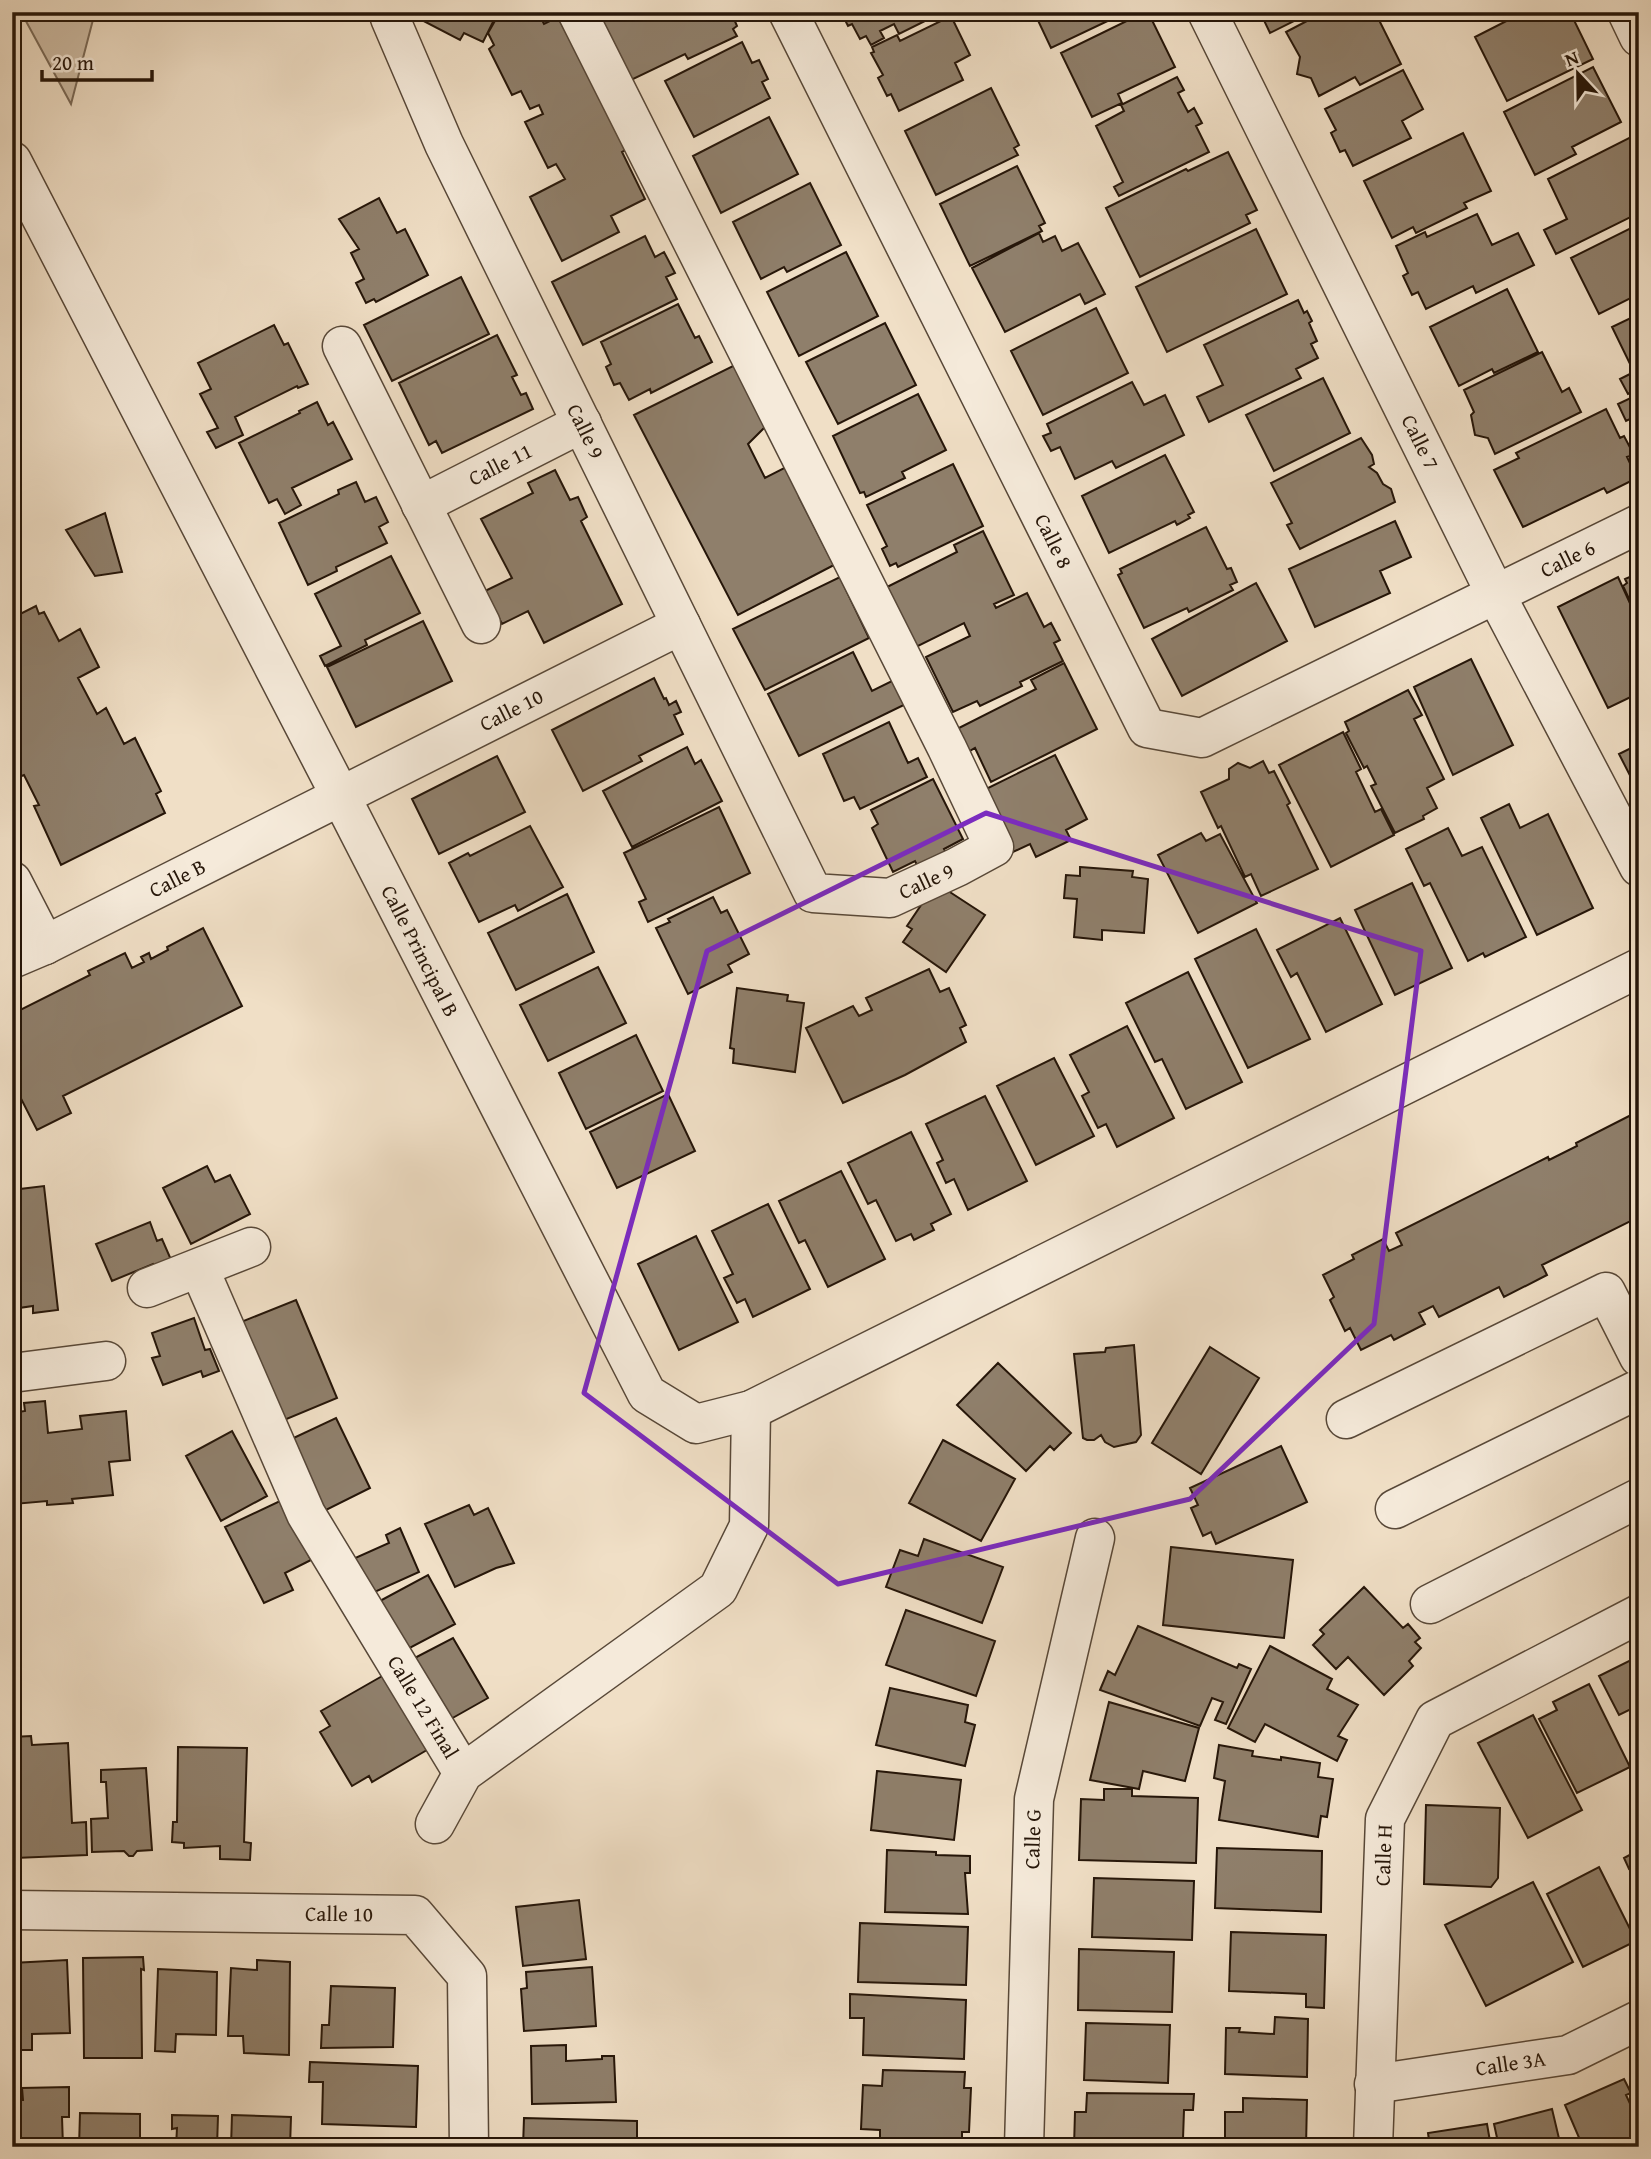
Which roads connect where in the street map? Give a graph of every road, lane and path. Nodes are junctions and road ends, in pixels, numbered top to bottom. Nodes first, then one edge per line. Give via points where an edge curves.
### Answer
1 (393, 12) edge
2 (577, 12) edge
3 (788, 12) edge
4 (1208, 12) edge
5 (1627, 12) edge
6 (1639, 37) edge
7 (12, 161) edge
8 (26, 221) edge
9 (342, 346) dead end
10 (582, 424) junction
11 (421, 505) junction
12 (1639, 524) edge
13 (1496, 595) junction
14 (481, 624) dead end
15 (681, 625) junction
16 (341, 797) junction
17 (1639, 867) edge
18 (12, 881) edge
19 (29, 952) edge
20 (1639, 968) edge
21 (251, 1247) dead end
22 (199, 1268) junction
23 (147, 1289) dead end
24 (1639, 1357) edge
25 (106, 1361) dead end
26 (12, 1373) edge
27 (1639, 1389) edge
28 (751, 1410) junction
29 (1346, 1419) dead end
30 (1639, 1498) edge
31 (1395, 1509) dead end
32 (1095, 1538) dead end
33 (1430, 1604) dead end
34 (1639, 1614) edge
35 (463, 1773) junction
36 (435, 1824) dead end
37 (12, 1910) edge
38 (1639, 2020) edge
39 (1374, 2084) junction
40 (469, 2147) edge
41 (1024, 2147) edge
42 (1373, 2147) edge

1 - 10 street, Calle 9 via 390,18 444,144
2 - 15 street, Calle 9 via 994,847 890,898 813,893
3 - 13 street, Calle 8 via 1147,728 1202,738
4 - 13 street, Calle 7
5 - 6 street
7 - 8 street, Calle Principal B
8 - 16 street, Calle Principal B via 138,405
9 - 11 street
10 - 11 street, Calle 11
10 - 15 street, Calle 9
11 - 14 street
12 - 13 street, Calle 6
13 - 17 street, Calle 7
15 - 16 street, Calle 10
16 - 19 street, Calle B
16 - 28 street, Calle Principal B via 647,1394 696,1424
18 - 19 street
20 - 28 street, Calle Principal B
21 - 22 street
22 - 23 street
22 - 35 street, Calle 12 Final via 306,1514
24 - 29 street via 1606,1292
25 - 26 street
27 - 31 street
28 - 35 street, Calle 12 Final via 749,1526 718,1589
30 - 33 street
32 - 41 street, Calle G via 1034,1799
34 - 39 street, Calle H via 1435,1720 1385,1819
35 - 36 street
37 - 40 street, Calle 10 via 415,1914 467,1976
38 - 39 street, Calle 3A via 1568,2055
39 - 42 street, Calle H

